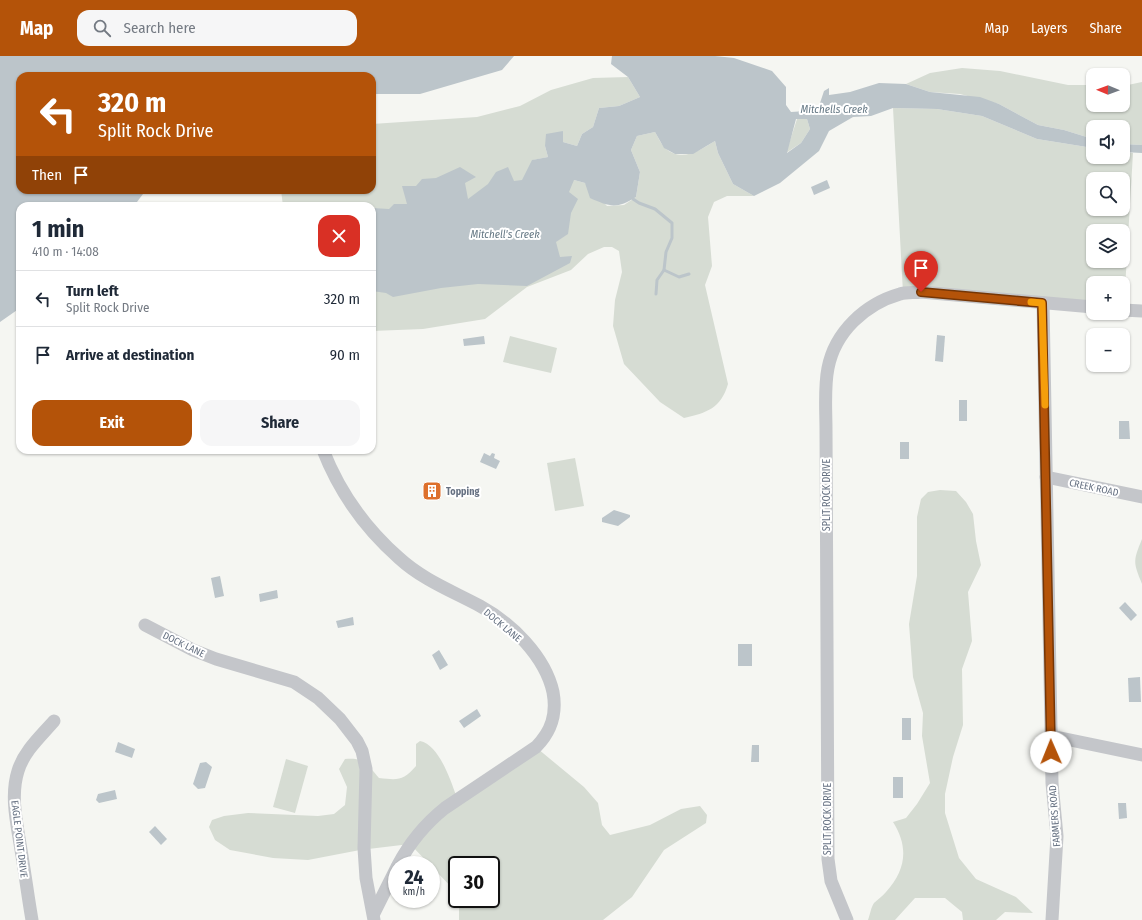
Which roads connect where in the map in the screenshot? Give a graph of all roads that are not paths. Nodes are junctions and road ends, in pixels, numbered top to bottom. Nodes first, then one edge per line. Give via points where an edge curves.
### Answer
1 (1042, 303) junction
2 (1086, 306) edge
3 (1130, 310) edge
4 (1142, 311) edge
5 (324, 454) edge
6 (1046, 477) junction
7 (1142, 497) edge
8 (145, 625) dead end
9 (54, 721) dead end
10 (1051, 736) junction
11 (1142, 756) edge
12 (403, 856) edge
13 (388, 887) edge
14 (374, 917) edge
15 (32, 920) edge
16 (847, 920) edge
17 (1052, 920) edge

1 - 2 street, SPLIT ROCK DRIVE
1 - 6 street, FARMERS ROAD
1 - 16 street, SPLIT ROCK DRIVE via 921,292 901,293 877,304 856,319 841,336 833,352 828,368 826,415 828,859 833,890
3 - 4 street
5 - 12 street, DOCK LANE via 345,495 398,557 418,574 480,607 519,636 537,658 552,686 555,702 552,725 544,739 445,808 410,844
6 - 7 street, CREEK ROAD
6 - 10 street, FARMERS ROAD
8 - 14 street, DOCK LANE via 210,657 294,682 318,698 340,719 357,741 366,768 364,848 366,878
9 - 15 street, EAGLE POINT DRIVE via 22,761 15,788 15,810
10 - 11 street
10 - 17 street, FARMERS ROAD via 1057,836
13 - 14 street, DOCK LANE

